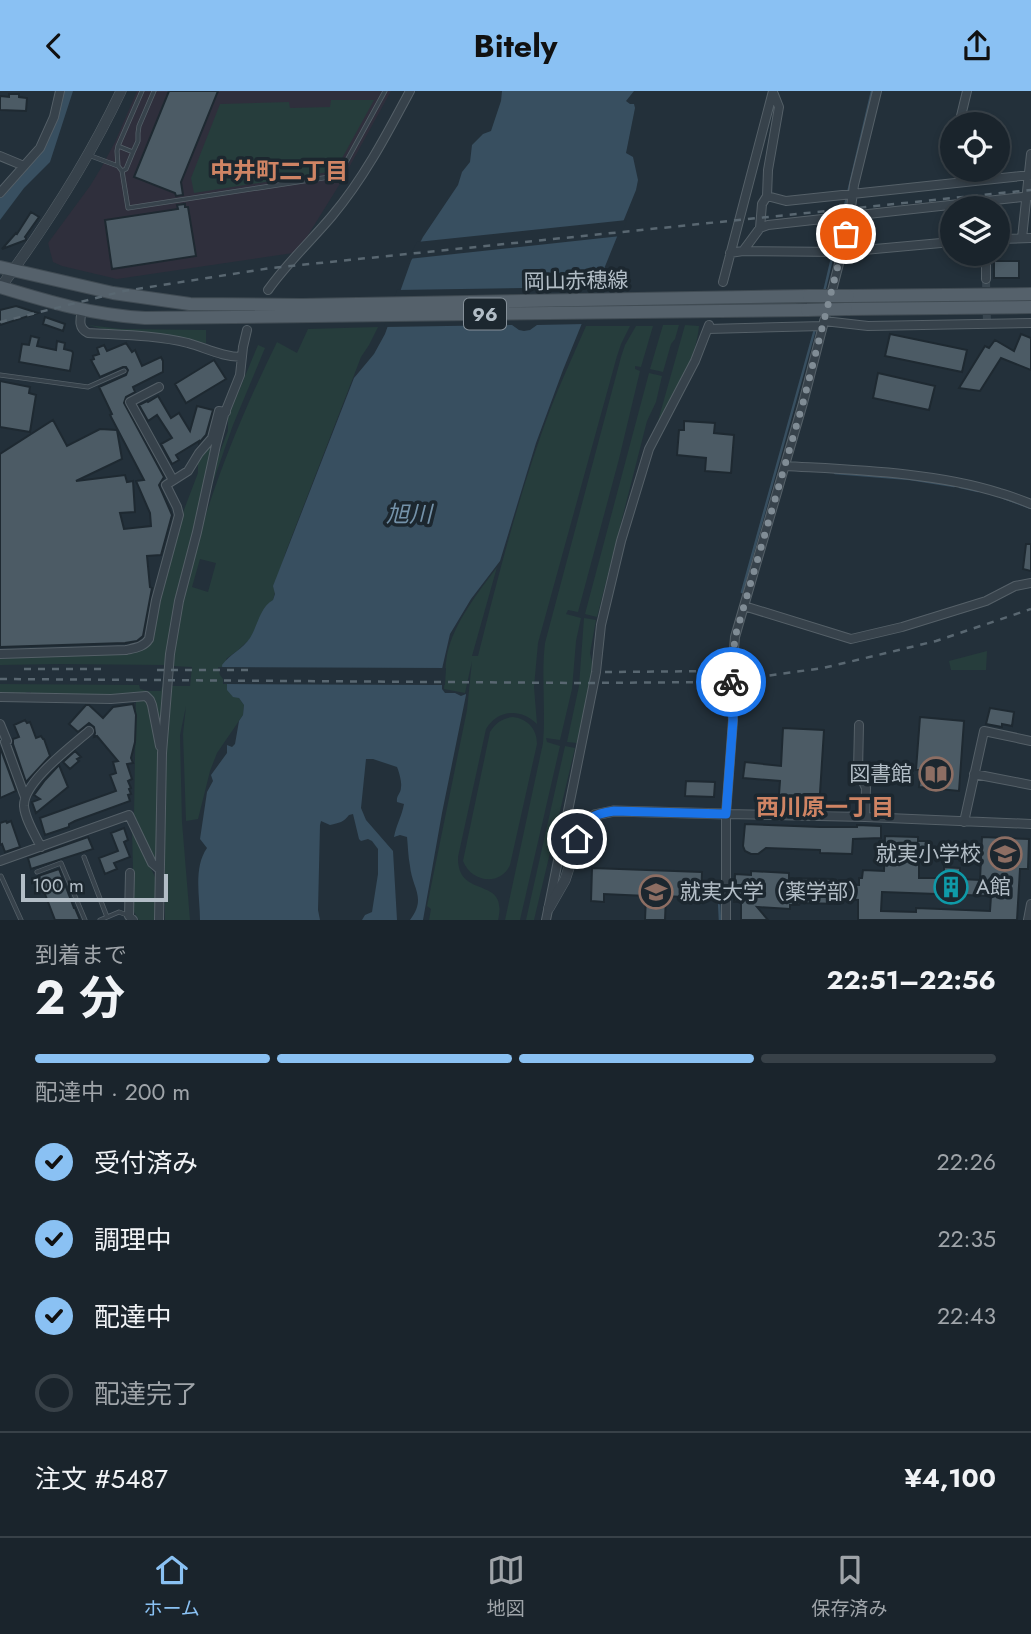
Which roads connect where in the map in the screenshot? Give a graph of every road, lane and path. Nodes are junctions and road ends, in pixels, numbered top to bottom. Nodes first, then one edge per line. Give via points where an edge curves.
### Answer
1 (60, 91) edge
2 (121, 91) edge
3 (142, 91) edge
4 (153, 91) edge
5 (385, 91) edge
6 (411, 91) edge
7 (773, 91) edge
8 (877, 91) edge
9 (967, 91) edge
10 (962, 112) edge
11 (118, 146) junction
12 (133, 152) junction
13 (89, 155) junction
14 (1031, 155) edge
15 (0, 156) edge
16 (24, 166) junction
17 (118, 166) junction
18 (122, 171) junction
19 (1030, 175) edge
20 (0, 194) edge
21 (849, 194) junction
22 (767, 196) junction
23 (1028, 196) edge
24 (844, 216) junction
25 (760, 228) junction
26 (1027, 238) edge
27 (940, 243) edge
28 (743, 251) junction
29 (836, 252) junction
30 (730, 253) junction
31 (986, 266) edge
32 (0, 267) edge
33 (14, 269) junction
34 (986, 279) tunnel mouth
35 (723, 282) dead end
36 (0, 288) edge
37 (268, 290) dead end
38 (1031, 294) edge
39 (847, 302) junction
40 (1031, 307) edge
41 (82, 310) junction
42 (298, 310) junction
43 (1031, 323) edge
44 (820, 325) junction
45 (247, 330) dead end
46 (242, 357) junction
47 (124, 371) dead end
48 (0, 375) edge
49 (159, 387) dead end
50 (226, 412) junction
51 (785, 466) junction
52 (173, 480) junction
53 (1031, 504) edge
54 (1031, 583) edge
55 (744, 606) junction
56 (0, 654) edge
57 (0, 697) edge
58 (0, 724) edge
59 (859, 725) dead end
60 (89, 731) dead end
61 (1031, 741) edge
62 (162, 753) junction
63 (974, 774) junction
64 (1031, 785) edge
65 (25, 797) junction
66 (726, 814) junction
67 (865, 817) junction
68 (964, 821) junction
69 (1031, 822) edge
70 (41, 847) junction
71 (84, 856) dead end
72 (0, 861) edge
73 (159, 869) junction
74 (37, 871) dead end
75 (130, 873) dead end
76 (1, 876) edge
77 (1031, 904) edge
78 (549, 908) junction
79 (107, 917) junction
80 (131, 918) edge
81 (20, 920) edge
82 (85, 920) edge
83 (100, 920) edge
84 (159, 920) edge
85 (546, 920) edge
86 (726, 920) edge
87 (1028, 920) edge

1 - 16 street via 47,134
2 - 13 street
3 - 11 lane
4 - 12 lane
5 - 18 lane via 336,176 128,208
6 - 37 street via 368,167
7 - 22 street via 779,107
7 - 30 street
8 - 21 street
9 - 10 street
11 - 12 lane
11 - 17 lane
12 - 18 lane
13 - 17 lane
13 - 33 street
14 - 19 street
15 - 16 street
16 - 20 street
17 - 18 lane
19 - 21 street
19 - 23 street
21 - 22 street via 786,201
21 - 24 street
22 - 25 street
23 - 24 street
23 - 26 street
24 - 25 street
24 - 29 street
25 - 28 street
27 - 29 street
28 - 29 street
28 - 30 street
29 - 44 street
30 - 35 street
31 - 34 street
32 - 33 main road, 岡山赤穂線 / 96
33 - 36 street
33 - 42 main road, 岡山赤穂線 / 96 via 169,302
36 - 41 main road, 岡山赤穂線 / 96
38 - 39 main road, 岡山赤穂線 / 96
39 - 40 main road, 岡山赤穂線 / 96
39 - 42 main road, 岡山赤穂線 / 96, bridge
41 - 42 main road, 岡山赤穂線 / 96 via 145,318
41 - 46 street via 80,325 88,333 169,340
43 - 44 street
44 - 51 street
44 - 78 street via 709,327 649,449 601,625 596,673
45 - 46 street
46 - 50 street
47 - 48 lane via 88,387
49 - 52 street via 130,403
50 - 52 street via 219,411 212,438 188,471
50 - 62 street via 179,601
51 - 53 street via 936,479 1000,492
51 - 55 street
52 - 56 street via 166,485 177,507 178,522 146,643 126,650
54 - 55 street via 986,601 851,639
55 - 66 street via 732,665
57 - 62 street via 146,696
58 - 65 street
59 - 67 street via 858,771 866,788
60 - 65 street via 39,776
61 - 63 street via 984,731
62 - 73 street
63 - 64 street
63 - 68 street
65 - 70 street via 24,809
66 - 67 street
66 - 78 street via 614,811 595,815 583,824 565,880
66 - 86 street
67 - 68 street
68 - 69 street
70 - 72 street
70 - 73 street via 128,814
71 - 79 lane
73 - 84 street
74 - 82 lane via 61,863
75 - 80 street
76 - 81 lane
77 - 87 street
78 - 85 street
79 - 80 lane via 119,912
79 - 83 lane

